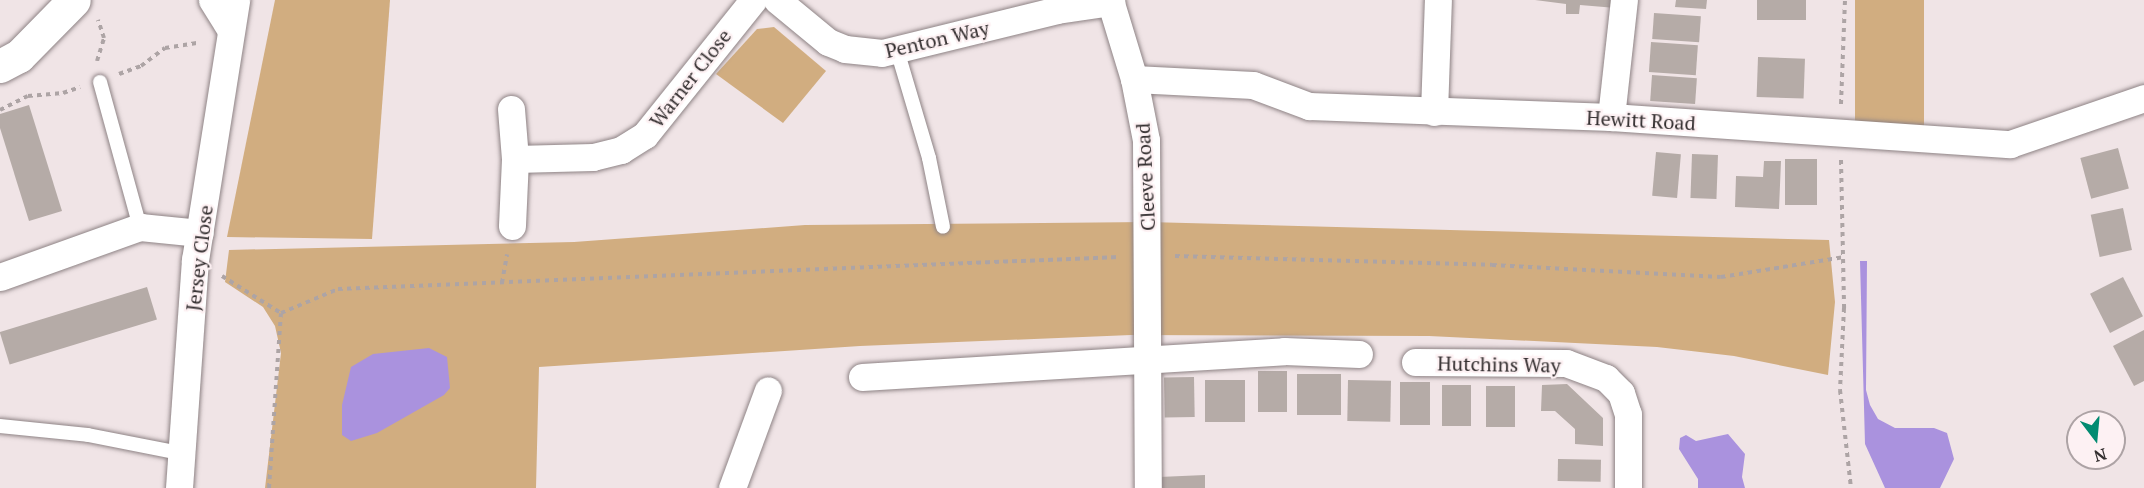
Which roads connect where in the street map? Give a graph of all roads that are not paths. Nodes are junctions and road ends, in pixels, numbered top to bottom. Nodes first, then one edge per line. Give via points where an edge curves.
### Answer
1 (213, 0) edge
2 (236, 0) edge
3 (753, 0) edge
4 (777, 0) edge
5 (1438, 0) edge
6 (1624, 0) edge
7 (1111, 1) edge
8 (84, 5) edge
9 (230, 29) junction
10 (897, 50) junction
11 (0, 66) edge
12 (1134, 79) junction
13 (100, 82) dead end
14 (2144, 98) edge
15 (511, 109) dead end
16 (1434, 112) junction
17 (1611, 117) junction
18 (515, 159) junction
19 (512, 226) dead end
20 (943, 226) dead end
21 (140, 227) junction
22 (200, 233) junction
23 (0, 277) edge
24 (1359, 354) dead end
25 (1150, 359) junction
26 (1415, 363) dead end
27 (862, 377) dead end
28 (768, 390) dead end
29 (0, 426) edge
30 (180, 453) junction
31 (179, 488) edge
32 (732, 488) edge
33 (1148, 488) edge
34 (1628, 488) edge

1 - 9 street
2 - 9 street, Jersey Close
3 - 18 street, Warner Close via 645,135 621,150 593,157
4 - 10 street, Penton Way via 828,42 845,49 882,53
5 - 16 street
6 - 17 street
7 - 10 street, Penton Way via 1057,10
7 - 12 street, Cleeve Road
8 - 11 street via 19,56
9 - 22 street, Jersey Close
10 - 20 lane via 929,158
12 - 16 street, Hewitt Road via 1253,85 1309,106
12 - 25 street, Cleeve Road via 1146,140
13 - 21 lane
14 - 17 street, Hewitt Road via 2010,144
15 - 18 street
16 - 17 street, Hewitt Road
18 - 19 street
21 - 22 street
21 - 23 street
22 - 30 street, Jersey Close
24 - 25 street via 1284,351
25 - 27 street
25 - 33 street, Cleeve Road
26 - 34 street, Hutchins Way via 1566,363 1606,378 1621,393 1628,414
28 - 32 street
29 - 30 lane via 88,435
30 - 31 street, Jersey Close

